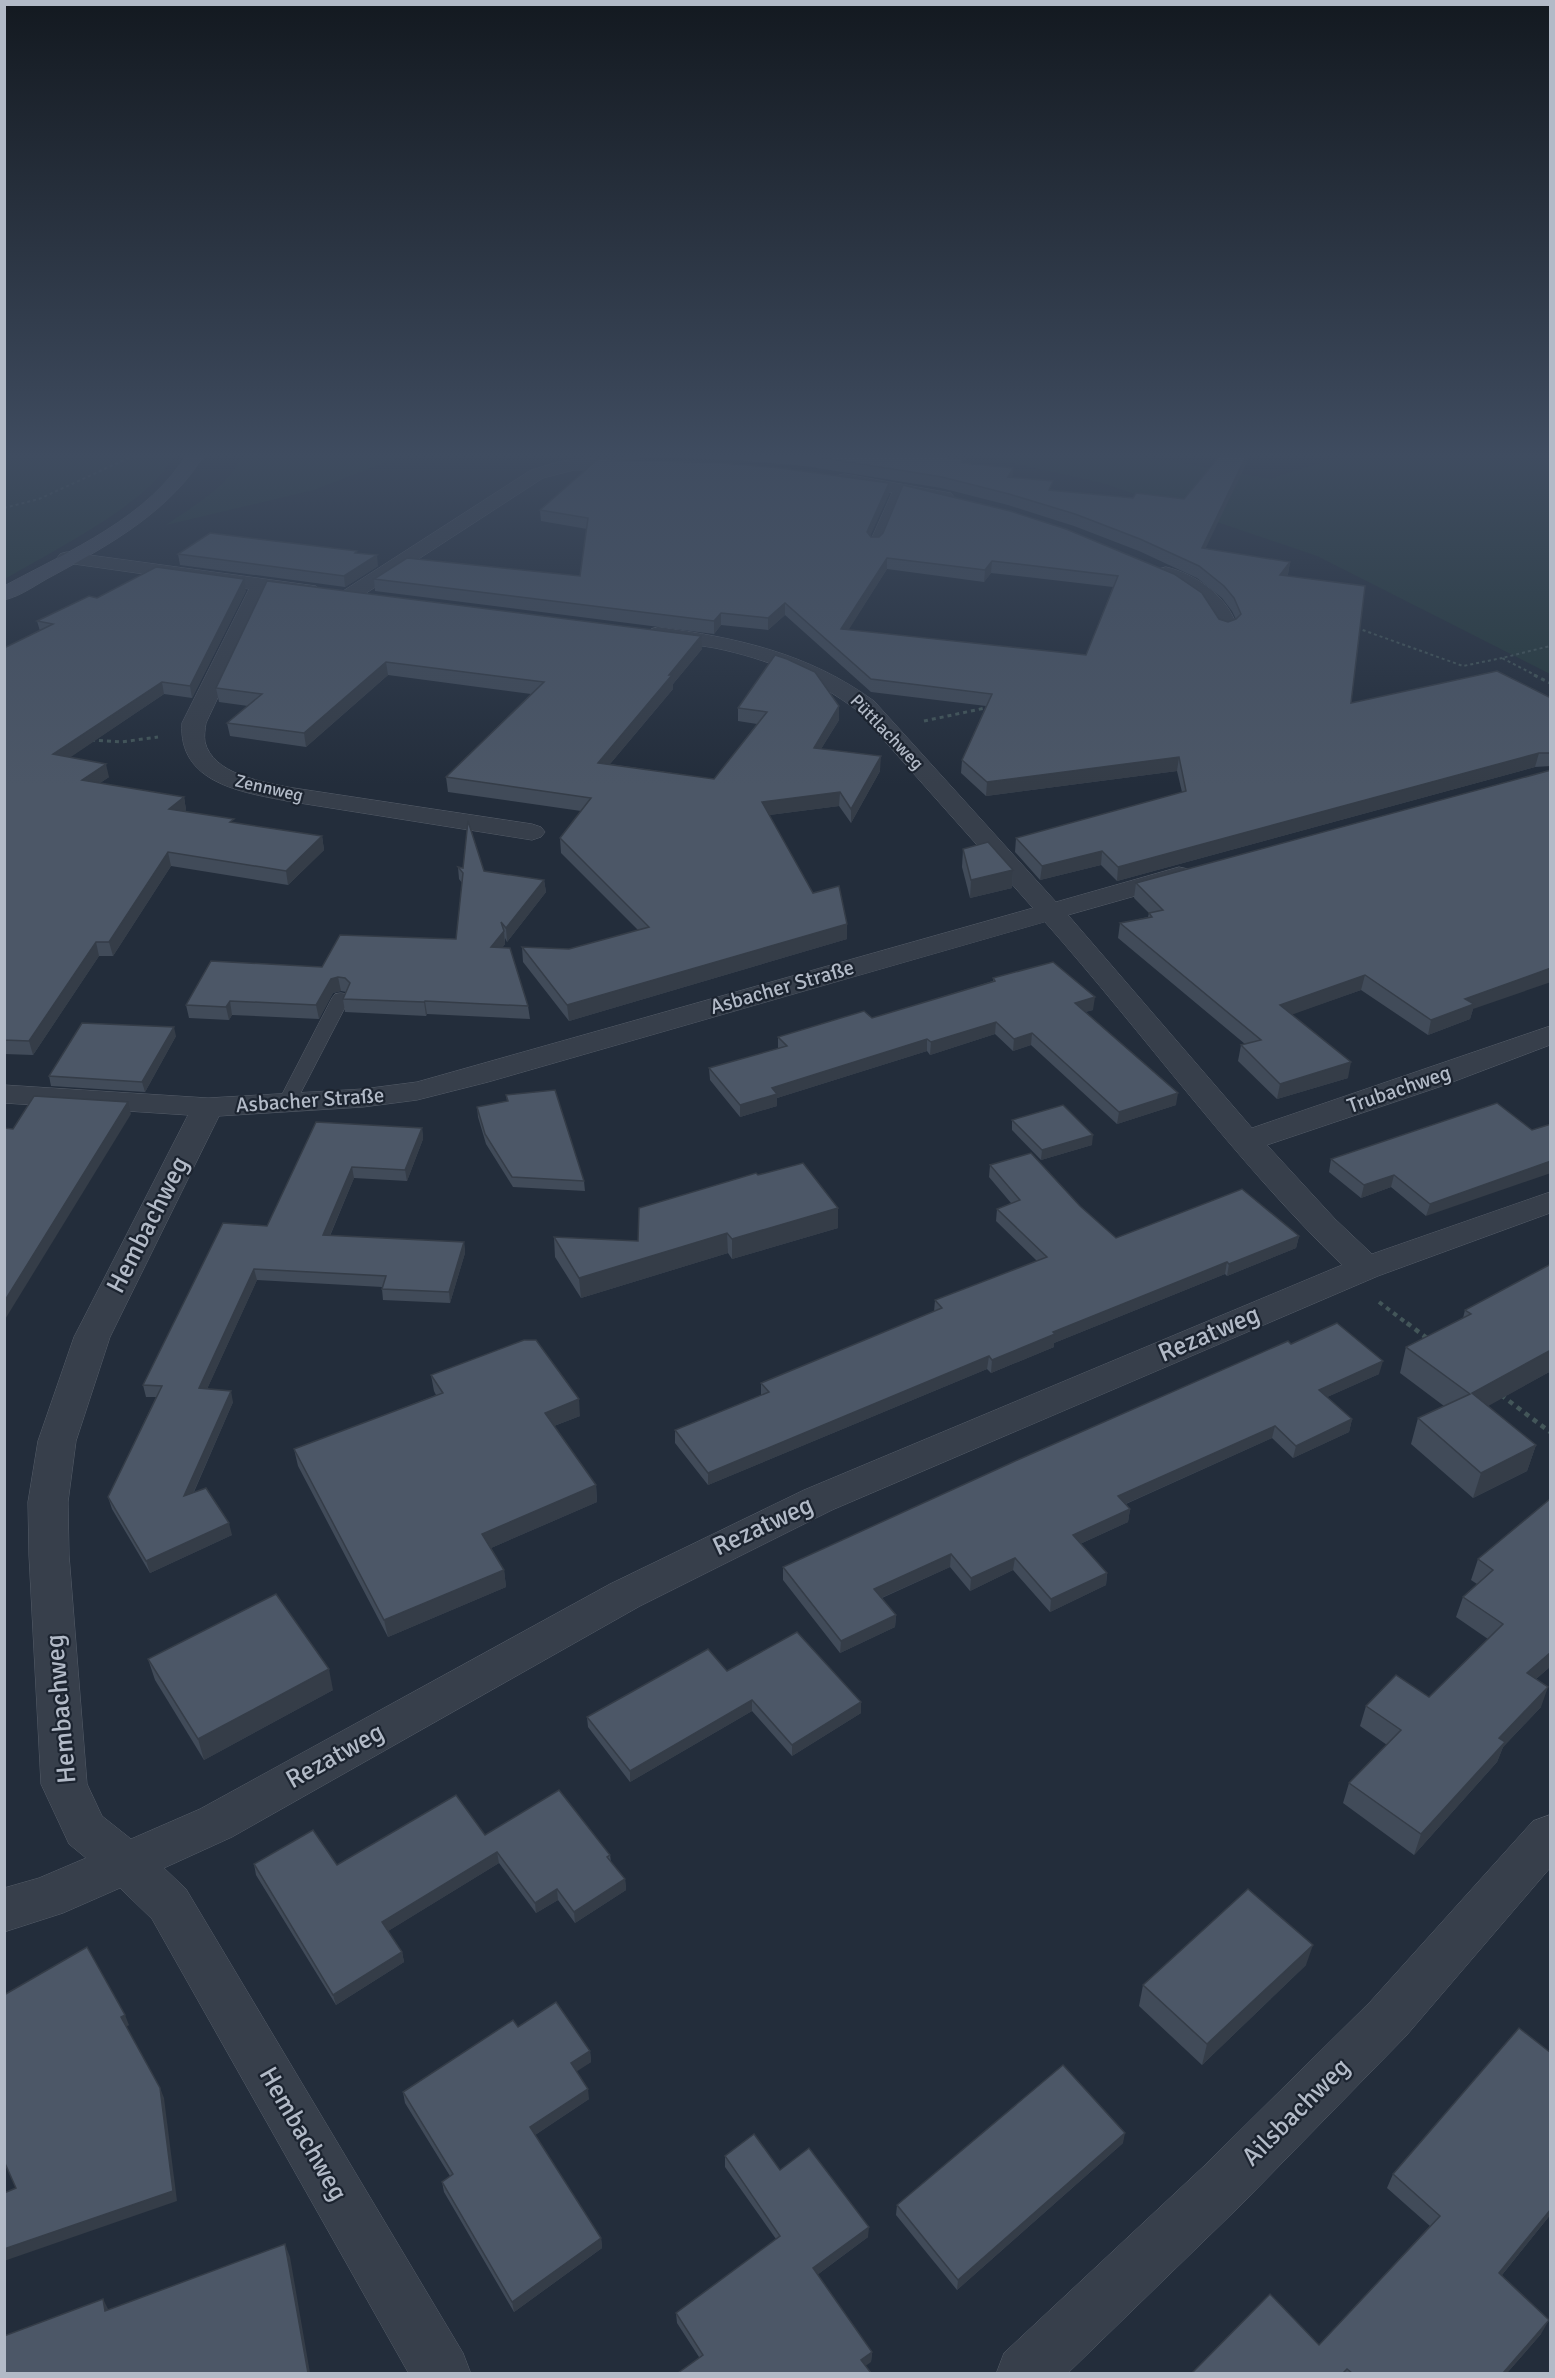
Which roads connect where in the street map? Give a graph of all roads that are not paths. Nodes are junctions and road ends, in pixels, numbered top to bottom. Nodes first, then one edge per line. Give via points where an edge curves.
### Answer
1 (58, 563) edge
2 (103, 563) edge
3 (400, 563) edge
4 (1148, 564) edge
5 (261, 585) junction
6 (4, 594) edge
7 (350, 595) junction
8 (383, 599) edge
9 (1226, 626) edge
10 (638, 631) edge
11 (532, 832) dead end
12 (1200, 869) edge
13 (1047, 911) junction
14 (341, 998) edge
15 (1551, 1035) edge
16 (4, 1094) edge
17 (287, 1102) junction
18 (208, 1107) junction
19 (1246, 1141) junction
20 (1551, 1202) edge
21 (1355, 1272) junction
22 (1551, 1835) edge
23 (128, 1864) junction
24 (4, 1910) edge
25 (442, 2373) edge
26 (1025, 2373) edge

1 - 6 street
2 - 5 street
3 - 7 street
4 - 9 street via 1212,601 1224,614
5 - 7 street
5 - 11 street, Zennweg via 192,732 193,744 207,764 224,777 287,794
7 - 8 street
10 - 13 street, Püttlachweg via 753,651 806,668 848,691 888,729
12 - 13 street, Asbacher Straße
13 - 17 street, Asbacher Straße via 417,1091
13 - 19 street via 1102,969
14 - 17 lane
15 - 19 street, Trubachweg
16 - 18 street, Asbacher Straße
17 - 18 street, Asbacher Straße
18 - 23 street, Hembachweg via 92,1337 57,1441 48,1502 64,1784 85,1830
19 - 21 street via 1323,1227
20 - 21 street, Rezatweg
21 - 23 street, Rezatweg via 818,1500 714,1549 216,1823
22 - 26 street, Ailsbachweg via 1388,2019 1223,2186
23 - 24 street, Rezatweg via 46,1898
23 - 25 street, Hembachweg via 169,1904

